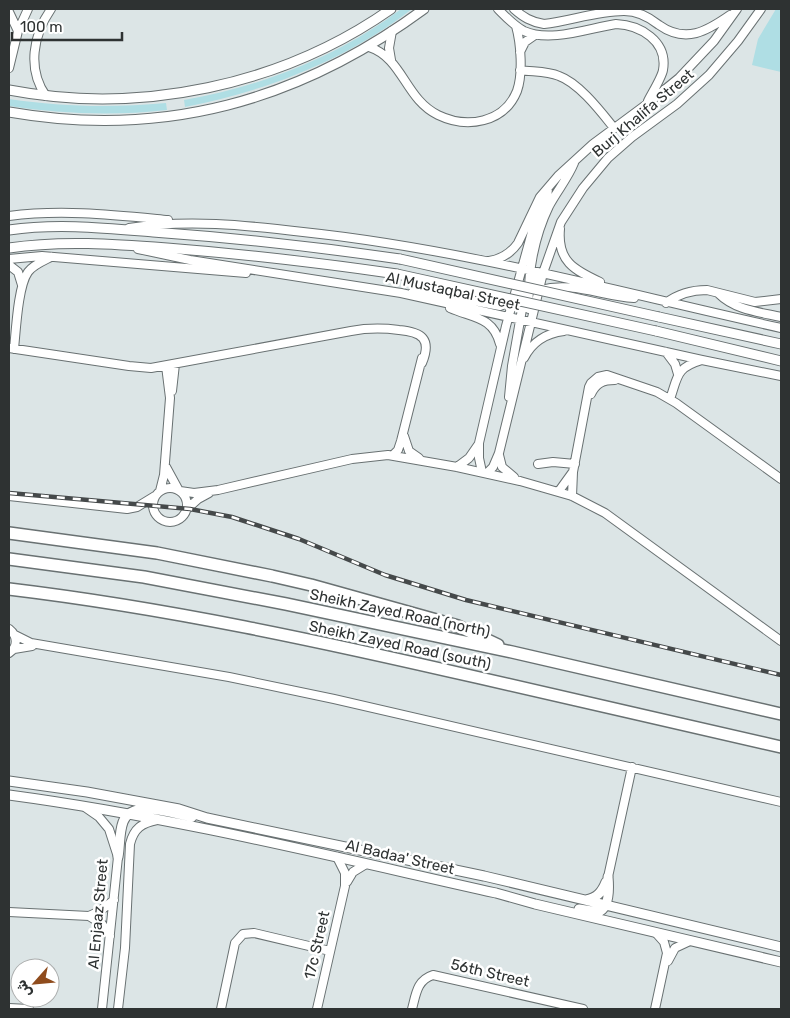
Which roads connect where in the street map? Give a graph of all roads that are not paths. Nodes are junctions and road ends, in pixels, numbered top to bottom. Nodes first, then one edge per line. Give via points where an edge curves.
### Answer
1 (28, 9) edge
2 (51, 9) edge
3 (391, 9) edge
4 (424, 9) edge
5 (498, 9) edge
6 (514, 9) edge
7 (600, 9) edge
8 (761, 9) edge
9 (622, 10) edge
10 (735, 11) edge
11 (9, 12) edge
12 (592, 15) junction
13 (516, 26) junction
14 (18, 31) junction
15 (392, 31) junction
16 (534, 35) junction
17 (369, 47) junction
18 (520, 54) junction
19 (391, 60) junction
20 (9, 68) edge
21 (520, 70) junction
22 (9, 90) edge
23 (46, 96) junction
24 (647, 104) junction
25 (9, 112) edge
26 (614, 128) junction
27 (575, 161) junction
28 (548, 188) junction
29 (9, 216) edge
30 (564, 218) junction
31 (200, 222) junction
32 (118, 229) junction
33 (9, 230) edge
34 (117, 245) junction
35 (9, 248) edge
36 (51, 257) junction
37 (9, 259) edge
38 (488, 262) junction
39 (9, 265) edge
40 (521, 268) junction
41 (531, 270) junction
42 (277, 273) junction
43 (543, 273) junction
44 (22, 285) junction
45 (613, 288) junction
46 (538, 291) junction
47 (527, 292) junction
48 (401, 293) junction
49 (717, 293) junction
50 (647, 298) junction
51 (514, 299) junction
52 (781, 299) edge
53 (440, 302) junction
54 (666, 303) junction
55 (508, 317) junction
56 (781, 317) edge
57 (520, 320) junction
58 (531, 321) junction
59 (781, 328) edge
60 (576, 331) junction
61 (781, 344) edge
62 (501, 347) junction
63 (11, 348) edge
64 (665, 352) junction
65 (702, 360) junction
66 (781, 361) edge
67 (175, 364) junction
68 (166, 366) junction
69 (520, 367) junction
70 (677, 376) junction
71 (781, 376) edge
72 (667, 397) junction
73 (170, 398) junction
74 (508, 414) junction
75 (404, 431) junction
76 (479, 443) junction
77 (499, 453) junction
78 (393, 455) junction
79 (422, 460) junction
80 (165, 464) junction
81 (538, 464) dead end
82 (457, 467) junction
83 (574, 468) junction
84 (485, 473) junction
85 (781, 479) edge
86 (520, 481) junction
87 (179, 490) junction
88 (218, 490) junction
89 (559, 491) junction
90 (157, 493) junction
91 (9, 496) edge
92 (572, 496) junction
93 (187, 508) junction
94 (9, 526) edge
95 (9, 533) edge
96 (51, 538) junction
97 (9, 559) edge
98 (9, 589) edge
99 (12, 632) edge
100 (781, 641) edge
101 (44, 645) junction
102 (11, 652) edge
103 (512, 652) junction
104 (781, 714) edge
105 (781, 747) edge
106 (632, 767) junction
107 (9, 782) edge
108 (9, 796) edge
109 (781, 802) edge
110 (82, 805) junction
111 (128, 814) junction
112 (207, 818) junction
113 (159, 819) junction
114 (118, 857) junction
115 (337, 857) junction
116 (366, 864) junction
117 (608, 877) junction
118 (345, 886) junction
119 (114, 900) junction
120 (582, 900) junction
121 (534, 904) junction
122 (606, 906) junction
123 (9, 912) edge
124 (89, 916) junction
125 (656, 933) junction
126 (110, 937) junction
127 (690, 941) junction
128 (781, 947) edge
129 (330, 951) junction
130 (781, 962) edge
131 (665, 967) junction
132 (9, 1008) edge
133 (29, 1009) edge
134 (102, 1009) edge
135 (118, 1009) edge
136 (221, 1009) edge
137 (317, 1009) edge
138 (412, 1009) edge
139 (583, 1009) edge
140 (655, 1009) edge

1 - 14 street
2 - 23 street via 40,29 34,54 36,77
3 - 23 main road via 310,54 254,76 174,94 119,99
4 - 15 main road
5 - 13 street
6 - 12 street via 525,18 544,24
7 - 12 street
8 - 30 street, Burj Khalifa Street via 710,75 608,158
9 - 10 street via 643,15 670,31 692,34 712,28
9 - 12 street
10 - 24 street, Burj Khalifa Street via 704,52
11 - 14 street
13 - 16 street
13 - 18 street
14 - 20 street
15 - 17 main road
15 - 19 street
16 - 18 street via 525,42
16 - 24 street via 555,36 616,24 640,29 658,46 663,63 663,70
17 - 19 street
17 - 25 main road via 300,82 206,110 152,118 95,120
18 - 21 street
19 - 21 street via 421,103 438,115 466,123 493,118 505,108 517,91
21 - 26 street via 564,78
22 - 23 main road
24 - 26 street, Burj Khalifa Street
26 - 27 street, Burj Khalifa Street
27 - 28 street, Burj Khalifa Street
27 - 41 street via 548,208
28 - 38 street via 540,197 514,248
28 - 40 street, Burj Khalifa Street
29 - 31 street via 82,212
30 - 43 street, Burj Khalifa Street
30 - 45 street via 560,236 567,261 580,272
31 - 32 street, Al Mustaqbal Street
31 - 38 street, Al Mustaqbal Street via 351,237
32 - 33 main road, Al Mustaqbal Street
32 - 61 main road, Al Mustaqbal Street, bridge via 284,244 400,260
34 - 35 main road, Al Mustaqbal Street via 56,244
34 - 42 street, Al Mustaqbal Street
34 - 66 main road, Al Mustaqbal Street, bridge via 254,255 397,274
36 - 37 street
36 - 42 street
36 - 44 street via 32,267
38 - 40 street, Al Mustaqbal Street
39 - 44 street via 18,272
40 - 41 street, Al Mustaqbal Street
40 - 47 street
40 - 51 street, Burj Khalifa Street
41 - 43 street, Al Mustaqbal Street
41 - 47 street
42 - 48 street, Al Mustaqbal Street
43 - 45 street, Al Mustaqbal Street
43 - 46 street, Burj Khalifa Street
43 - 47 street
44 - 63 street
45 - 50 street, Al Mustaqbal Street
46 - 47 street
46 - 50 street via 568,286 627,298
46 - 58 street, Burj Khalifa Street
47 - 51 street
47 - 55 street
47 - 57 street
47 - 58 street
48 - 51 street via 424,292 500,306
48 - 53 street, Al Mustaqbal Street
49 - 52 street via 756,302
49 - 54 street via 692,291
49 - 56 street via 740,308
50 - 54 street, Al Mustaqbal Street
51 - 55 street, Burj Khalifa Street
53 - 55 street, Al Mustaqbal Street
53 - 62 street via 485,321 495,331
54 - 59 street, Al Mustaqbal Street
55 - 57 street, Al Mustaqbal Street
55 - 62 street, Burj Khalifa Street
57 - 58 street, Al Mustaqbal Street
57 - 74 street
58 - 60 street, Al Mustaqbal Street
58 - 69 street, Burj Khalifa Street
60 - 64 street, Al Mustaqbal Street
60 - 69 street via 555,332 543,338 529,350
62 - 76 street, Burj Khalifa Street
63 - 68 street via 129,366
64 - 65 street, Al Mustaqbal Street
64 - 70 street via 672,360
65 - 70 street via 691,364
65 - 71 street, Al Mustaqbal Street
67 - 68 street
67 - 73 street
67 - 75 street via 351,330 400,330 418,341 422,350 422,363
68 - 73 street
69 - 74 street, Burj Khalifa Street
70 - 72 street
72 - 83 street via 625,379 599,383 588,401
72 - 85 street
73 - 80 street
74 - 77 street, Burj Khalifa Street
75 - 78 street
75 - 79 street via 409,451
76 - 82 street via 469,458
76 - 84 street, Burj Khalifa Street via 479,458
77 - 84 street, Burj Khalifa Street via 493,467
77 - 86 street via 505,470
78 - 79 street
78 - 88 street via 352,459
79 - 82 street
80 - 87 street
80 - 90 street
81 - 83 street via 560,462
82 - 84 street
83 - 89 street
83 - 92 street
84 - 86 street
86 - 89 street
87 - 88 street
87 - 90 street via 165,488
87 - 93 street via 186,498
88 - 93 street via 204,495
89 - 92 street
90 - 91 street via 137,507 127,509
90 - 93 street via 152,502 154,514 164,522 181,519
92 - 100 street via 615,520
94 - 96 highway
95 - 96 highway
96 - 103 highway via 186,558 311,585 458,626
97 - 103 highway, Sheikh Zayed Road (north) via 163,580
98 - 105 highway, Sheikh Zayed Road (south) via 110,603 289,636
99 - 101 street via 28,643
99 - 102 street via 16,642
101 - 102 street via 24,646
101 - 106 street via 229,676
103 - 104 highway, Sheikh Zayed Road (north)
106 - 109 street
106 - 117 street
107 - 112 main road, Al Badaa' Street via 172,807
108 - 110 main road, Al Badaa' Street
110 - 111 main road, Al Badaa' Street
110 - 114 street, Al Enjaaz Street via 109,829
111 - 112 main road via 145,809
111 - 113 main road, Al Badaa' Street
111 - 114 main road via 122,826
112 - 120 main road, Al Badaa' Street via 484,876
113 - 115 main road, Al Badaa' Street
113 - 135 street, Al Enjaaz Street via 141,825 130,844 125,948
114 - 119 street, Al Enjaaz Street
115 - 116 main road, Al Badaa' Street
115 - 118 street, 17c Street via 345,873
116 - 118 street, 17c Street via 353,872
116 - 121 main road, Al Badaa' Street
117 - 120 main road via 597,896
117 - 122 main road
118 - 129 street, 17c Street
119 - 124 street
119 - 126 street, Al Enjaaz Street
120 - 122 main road, Al Badaa' Street
121 - 122 main road via 552,903 598,912
121 - 125 main road, Al Badaa' Street
122 - 128 main road, Al Badaa' Street
123 - 124 street
124 - 126 street via 102,924
125 - 127 main road, Al Badaa' Street
125 - 131 street via 666,946
126 - 134 street, Al Enjaaz Street
127 - 130 main road, Al Badaa' Street
127 - 131 street via 675,948
129 - 136 street via 254,932 243,934 236,943
129 - 137 street, 17c Street
131 - 140 street
132 - 133 street
138 - 139 street, 56th Street via 417,988 426,977 433,975

